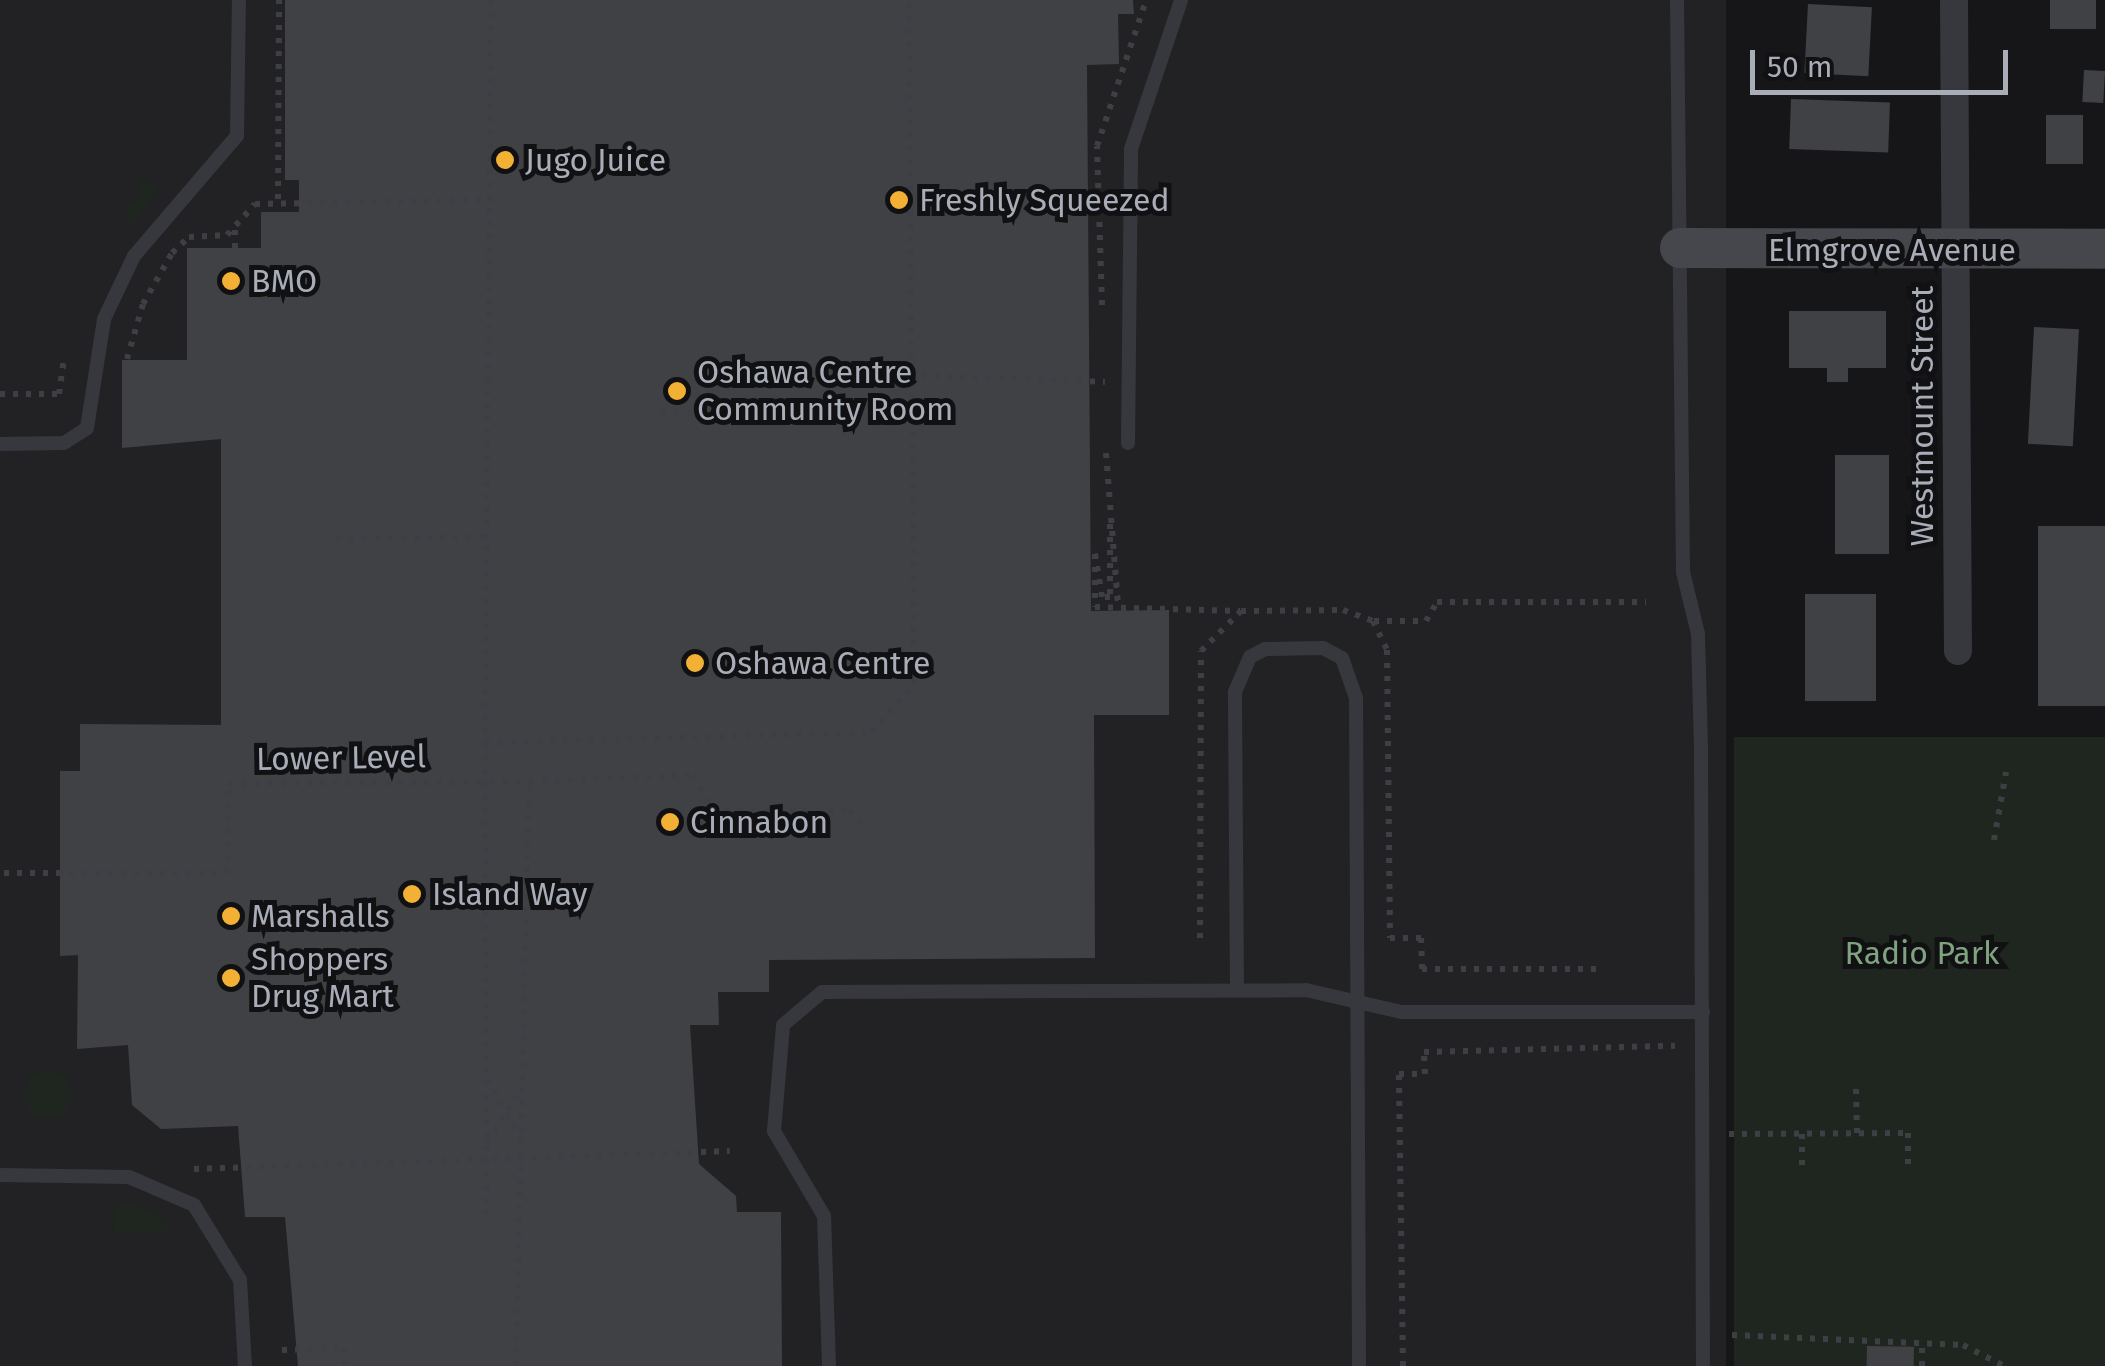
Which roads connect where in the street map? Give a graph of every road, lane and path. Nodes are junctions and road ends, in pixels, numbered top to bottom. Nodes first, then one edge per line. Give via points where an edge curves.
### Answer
1 (239, 0) edge
2 (278, 0) edge
3 (491, 0) edge
4 (909, 0) edge
5 (1180, 0) edge
6 (1678, 0) edge
7 (1954, 0) edge
8 (278, 199) junction
9 (492, 200) junction
10 (235, 229) junction
11 (235, 248) dead end
12 (1680, 248) junction
13 (1956, 250) junction
14 (2105, 250) edge
15 (64, 360) dead end
16 (127, 360) dead end
17 (908, 375) junction
18 (1105, 382) dead end
19 (0, 394) edge
20 (660, 412) dead end
21 (910, 420) junction
22 (1128, 442) dead end
23 (0, 444) edge
24 (488, 536) junction
25 (336, 539) dead end
26 (1646, 602) dead end
27 (1118, 606) junction
28 (1241, 611) dead end
29 (1373, 621) dead end
30 (1387, 650) dead end
31 (1958, 651) dead end
32 (1198, 665) dead end
33 (485, 744) junction
34 (2006, 772) dead end
35 (528, 782) junction
36 (861, 823) dead end
37 (1994, 840) dead end
38 (4, 873) dead end
39 (1200, 938) dead end
40 (1599, 969) dead end
41 (1236, 989) junction
42 (1356, 1001) junction
43 (1703, 1012) junction
44 (1675, 1046) dead end
45 (486, 1078) junction
46 (523, 1085) junction
47 (1856, 1089) dead end
48 (1856, 1133) junction
49 (1729, 1134) dead end
50 (1802, 1134) junction
51 (523, 1141) junction
52 (487, 1144) junction
53 (730, 1151) dead end
54 (522, 1160) junction
55 (194, 1168) dead end
56 (1802, 1172) dead end
57 (1908, 1172) dead end
58 (0, 1175) edge
59 (487, 1215) dead end
60 (1732, 1335) dead end
61 (1922, 1344) junction
62 (282, 1350) dead end
63 (244, 1366) edge
64 (345, 1366) edge
65 (516, 1366) edge
66 (830, 1366) edge
67 (1359, 1366) edge
68 (1403, 1366) edge
69 (1703, 1366) edge
70 (1922, 1366) edge
71 (2004, 1366) edge

1 - 23 lane via 238,136 134,256 104,319 87,428 64,443
2 - 8 path
3 - 9 path
4 - 17 path
5 - 22 lane via 1130,149
6 - 12 lane
7 - 13 street, Westmount Street
8 - 9 path
8 - 10 path via 255,204
9 - 24 path
10 - 11 path
10 - 16 path via 190,237 172,253 143,304
12 - 13 street, Elmgrove Avenue
12 - 43 lane
13 - 14 street, Elmgrove Avenue
13 - 31 street, Westmount Street
15 - 19 path via 59,394
17 - 18 path
17 - 21 path
20 - 21 path
21 - 33 path via 914,684 871,732
24 - 25 path
24 - 33 path
26 - 29 path via 1437,602 1426,621
27 - 27 path via 1117,550 1111,511 1110,597 1102,596 1095,554 1095,607
27 - 28 path
30 - 40 path via 1390,938 1422,938 1422,970
32 - 39 path
33 - 45 path
34 - 37 path
35 - 36 path, Lower Level via 694,776 712,811 849,810
35 - 38 path, Lower Level via 230,784 226,873
35 - 46 path
41 - 42 lane
41 - 42 lane via 1240,673 1265,649 1323,648 1342,658 1356,698
41 - 66 lane via 841,990 792,1012 779,1039 774,1131 824,1216
42 - 43 lane via 1401,1012
42 - 67 lane
43 - 69 lane
44 - 68 path via 1424,1052 1424,1074 1399,1074
45 - 51 path
45 - 52 path
46 - 51 path
46 - 52 path
47 - 48 path
48 - 50 path
48 - 57 path via 1908,1134
49 - 50 path
50 - 56 path
51 - 54 path
52 - 59 path
53 - 54 path
54 - 55 path
54 - 65 path
58 - 63 lane via 129,1177 194,1205 240,1280
60 - 61 path
61 - 70 path
61 - 71 path via 1964,1345
62 - 64 path via 344,1348

